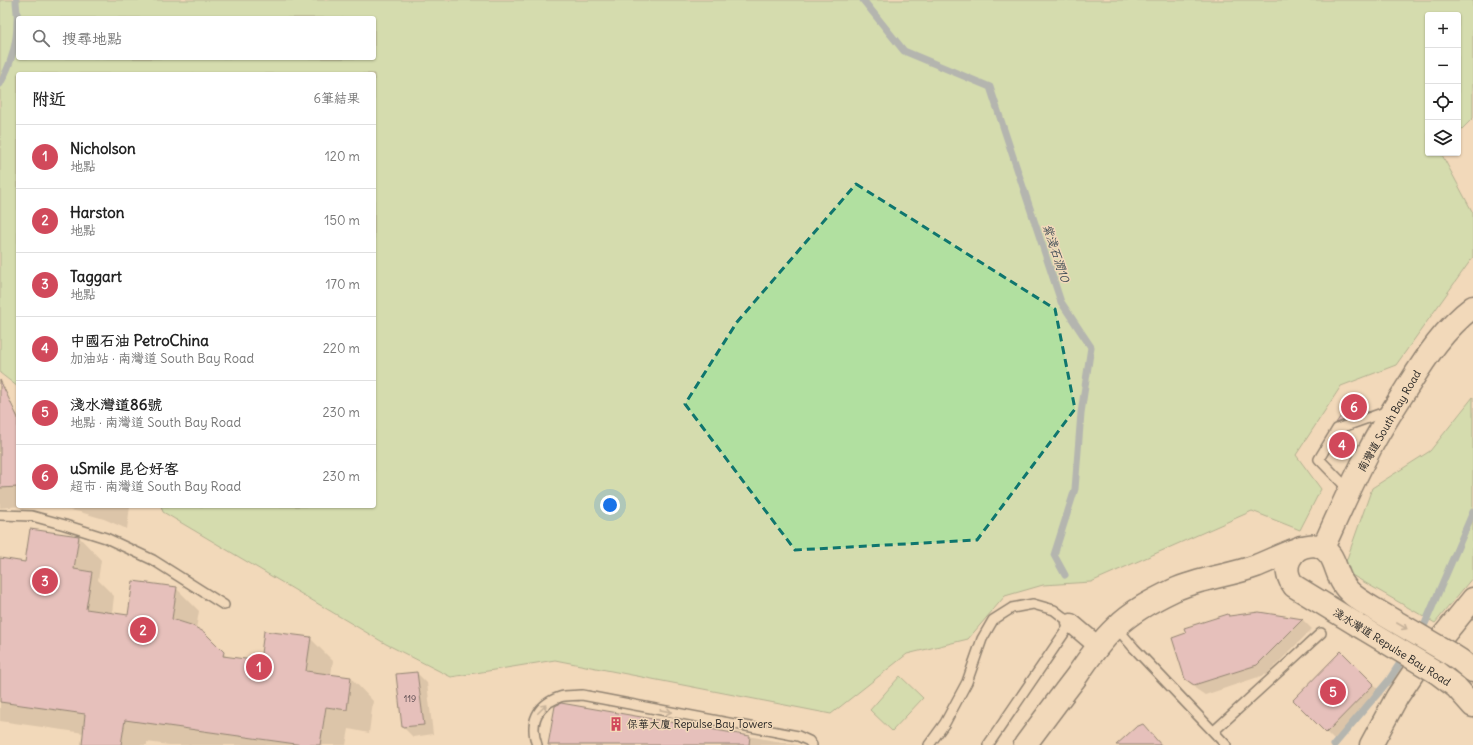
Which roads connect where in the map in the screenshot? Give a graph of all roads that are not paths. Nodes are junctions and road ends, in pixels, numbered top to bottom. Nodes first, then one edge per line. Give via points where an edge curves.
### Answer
1 (1473, 307) edge
2 (1394, 409) junction
3 (1349, 490) junction
4 (0, 515) edge
5 (1301, 547) junction
6 (1323, 548) junction
7 (1336, 566) junction
8 (1222, 575) junction
9 (1300, 589) junction
10 (1473, 599) edge
11 (224, 605) dead end
12 (1071, 623) junction
13 (1116, 627) junction
14 (1321, 633) dead end
15 (1098, 646) junction
16 (1473, 671) edge
17 (1473, 706) edge
18 (1214, 731) junction
19 (537, 745) edge
20 (812, 745) edge
21 (929, 745) edge
22 (988, 745) edge
23 (1025, 745) edge
24 (1226, 745) edge
25 (1371, 745) edge

1 - 2 main road, 南灣道 South Bay Road via 1446,332 1425,359
2 - 3 main road, 南灣道 South Bay Road
2 - 3 lane via 1337,429 1319,459
3 - 6 main road, 南灣道 South Bay Road
4 - 11 lane via 32,516 106,538 153,560
5 - 6 main road, 淺水灣道 Repulse Bay Road via 1316,545
5 - 8 main road, 淺水灣道 Repulse Bay Road via 1245,570
5 - 9 main road via 1294,551 1287,565 1289,580
6 - 7 main road, 淺水灣道 Repulse Bay Road via 1329,552
7 - 9 main road via 1333,581 1322,591 1314,593
7 -> 16 main road, 淺水灣道 Repulse Bay Road, bridge via 1341,581 1359,600 1449,653
8 - 9 main road, 淺水灣道 Repulse Bay Road via 1264,577
8 - 13 main road, 淺水灣道 Repulse Bay Road via 1194,582 1146,604
9 - 17 main road, 淺水灣道 Repulse Bay Road, bridge via 1436,672 1456,687
10 - 25 main road via 1413,673
12 - 15 street
12 - 21 lane via 1054,610 1033,604 1012,608 994,620 982,639 967,682 945,723
12 - 22 lane
13 - 15 main road, 淺水灣道 Repulse Bay Road
13 - 18 lane
14 - 18 lane
15 - 23 main road, 淺水灣道 Repulse Bay Road
18 - 24 lane
19 -> 20 lane via 534,723 539,710 561,697 582,695 798,736

